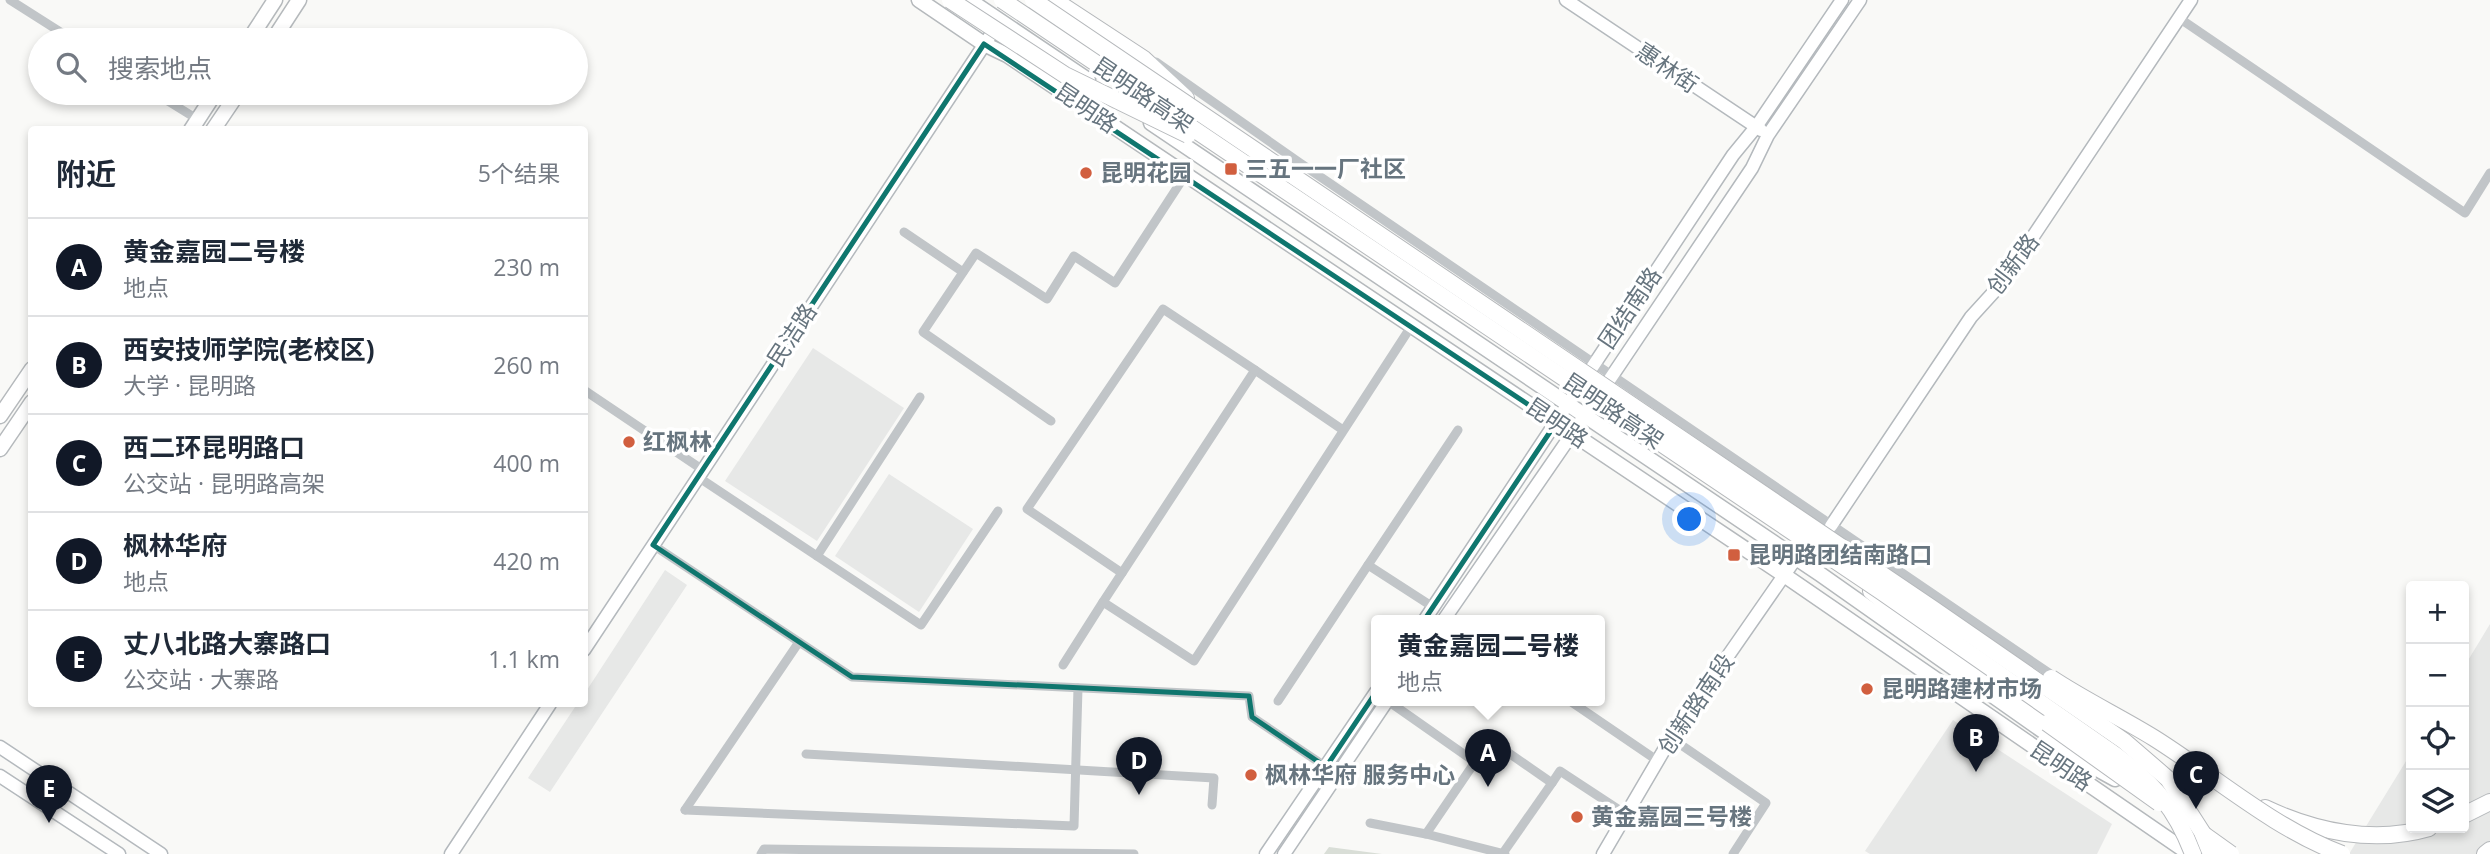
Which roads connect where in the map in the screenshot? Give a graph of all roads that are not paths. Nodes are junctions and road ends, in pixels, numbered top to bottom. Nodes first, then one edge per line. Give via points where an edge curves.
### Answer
1 (10, 0) edge
2 (275, 0) edge
3 (299, 0) edge
4 (919, 0) edge
5 (950, 0) edge
6 (969, 0) edge
7 (1002, 0) edge
8 (1033, 0) edge
9 (1054, 0) edge
10 (1065, 0) edge
11 (1566, 0) edge
12 (1842, 0) edge
13 (1860, 0) edge
14 (2191, 0) edge
15 (2179, 18) junction
16 (1000, 21) junction
17 (54, 28) edge
18 (257, 28) edge
19 (280, 28) edge
20 (984, 44) junction
21 (170, 105) edge
22 (207, 105) edge
23 (230, 105) edge
24 (1208, 118) junction
25 (194, 124) edge
26 (217, 126) edge
27 (1756, 127) junction
28 (1768, 135) junction
29 (1233, 156) junction
30 (2490, 173) edge
31 (1186, 174) junction
32 (904, 232) dead end
33 (963, 272) junction
34 (1412, 325) junction
35 (1593, 363) junction
36 (1255, 370) junction
37 (28, 375) edge
38 (1612, 376) junction
39 (588, 393) edge
40 (920, 397) dead end
41 (1566, 405) junction
42 (28, 408) edge
43 (0, 416) edge
44 (1584, 417) junction
45 (1051, 421) dead end
46 (1556, 423) junction
47 (1343, 430) junction
48 (1458, 430) dead end
49 (1572, 433) junction
50 (0, 450) edge
51 (701, 474) junction
52 (998, 511) dead end
53 (1831, 526) junction
54 (653, 545) junction
55 (817, 556) junction
56 (1796, 558) junction
57 (1831, 558) junction
58 (1368, 565) junction
59 (1122, 573) junction
60 (1784, 575) junction
61 (1103, 602) junction
62 (1433, 607) junction
63 (1933, 609) junction
64 (1428, 615) edge
65 (1447, 615) edge
66 (799, 642) junction
67 (588, 644) edge
68 (1062, 665) dead end
69 (1077, 688) junction
70 (1371, 699) edge
71 (1278, 701) dead end
72 (1384, 706) edge
73 (1394, 706) edge
74 (1577, 706) edge
75 (548, 707) edge
76 (2125, 724) junction
77 (1671, 738) junction
78 (0, 747) edge
79 (806, 754) dead end
80 (1658, 761) junction
81 (1475, 762) junction
82 (1326, 766) junction
83 (2096, 769) junction
84 (1076, 771) junction
85 (0, 776) edge
86 (1552, 783) junction
87 (2237, 794) junction
88 (2490, 802) edge
89 (1212, 805) dead end
90 (2469, 812) edge
91 (1627, 815) junction
92 (1370, 823) dead end
93 (2407, 833) edge
94 (1426, 834) junction
95 (2490, 850) edge
96 (888, 852) edge
97 (119, 854) edge
98 (161, 854) edge
99 (452, 854) edge
100 (761, 854) edge
101 (1134, 854) edge
102 (1266, 854) edge
103 (1284, 854) edge
104 (1504, 854) edge
105 (1603, 854) edge
106 (1733, 854) edge
107 (2192, 854) edge
108 (2211, 854) edge
109 (2231, 854) edge
110 (2239, 854) edge
111 (2321, 854) edge
112 (2342, 854) edge
113 (2485, 854) edge

1 - 17 street
2 - 18 main road
3 - 19 main road
4 - 20 main road, 昆明路
5 - 29 highway, bridge via 1065,75
6 - 16 main road, 昆明路
7 - 29 highway, 昆明路高架, bridge
8 - 24 highway, 昆明路高架, bridge
9 - 24 highway, bridge via 1144,59
10 - 35 street
11 - 27 main road, 惠林街
12 - 27 main road, 团结南路
13 - 28 main road, 团结南路
14 - 15 main road, 创新路
15 - 30 street via 2465,213
15 - 53 main road, 创新路 via 2002,283 1971,317
16 - 20 main road, 民洁路
16 - 41 main road, 昆明路
20 - 31 main road, 昆明路
20 - 51 main road, 民洁路
21 - 25 street
22 - 25 main road
23 - 26 main road
24 - 63 highway, 昆明路高架, bridge
27 - 28 main road, 惠林街
27 - 35 main road, 团结南路
28 - 38 main road, 团结南路 via 1752,168
29 - 57 highway, 昆明路高架, bridge
31 - 33 street via 1115,284 1074,256 1047,299 976,253
31 - 34 main road, 昆明路
32 - 33 street
33 - 45 street via 923,332
34 - 46 main road, 昆明路
34 - 47 street
35 - 38 street
35 - 41 main road, 团结南路
36 - 47 street
36 - 59 street
36 - 59 street via 1163,309 1027,509
37 - 43 main road
38 - 44 main road, 团结南路
38 - 53 street
39 - 51 street
40 - 55 street
41 - 44 main road, 昆明路
41 - 46 main road, 团结南路
42 - 50 main road
44 - 49 main road, 团结南路
44 - 56 main road, 昆明路
46 - 49 main road, 昆明路
46 - 62 main road, 团结南路
47 - 61 street via 1194,660
48 - 58 street
49 - 60 main road, 昆明路
49 - 65 main road, 团结南路
51 - 54 main road, 民洁路
51 - 55 street
52 - 55 street via 921,625
53 - 56 street
53 - 76 street
54 - 66 street
54 - 67 main road, 民洁路
56 - 60 main road, 创新路南段
56 - 83 main road, 昆明路
57 - 107 highway, 昆明路高架, bridge via 2145,777 2161,794
57 - 109 highway, bridge via 1944,652
58 - 62 street
58 - 71 street
59 - 61 street
60 - 77 main road, 创新路南段
60 - 107 main road, 昆明路
61 - 68 street
62 - 64 main road, 团结南路
63 - 87 highway, bridge via 1987,636
63 - 108 highway, 昆明路高架, bridge via 2147,759 2185,803
66 - 69 street via 852,677
66 - 84 street via 685,810 1074,826
69 - 82 street via 1249,696 1252,717
69 - 84 street
70 - 82 main road
72 - 103 main road
73 - 81 street
74 - 80 street
75 - 99 main road
76 - 83 street
76 - 111 street
77 - 80 main road, 创新路南段
77 - 106 street via 1766,803
78 - 98 main road
79 - 84 street
80 - 91 main road, 创新路南段
81 - 86 street via 1490,740
81 - 94 street
82 - 102 main road
83 - 110 main road, 昆明路
84 - 89 street via 1213,778
85 - 97 main road
86 - 91 street via 1560,771
86 - 104 street
87 - 93 highway, bridge via 2324,830 2379,836
87 - 112 highway, bridge via 2313,843
88 - 90 highway
91 - 105 main road, 创新路南段
92 - 94 street
94 - 104 street
95 - 113 highway
96 - 100 street via 764,849
96 - 101 street

